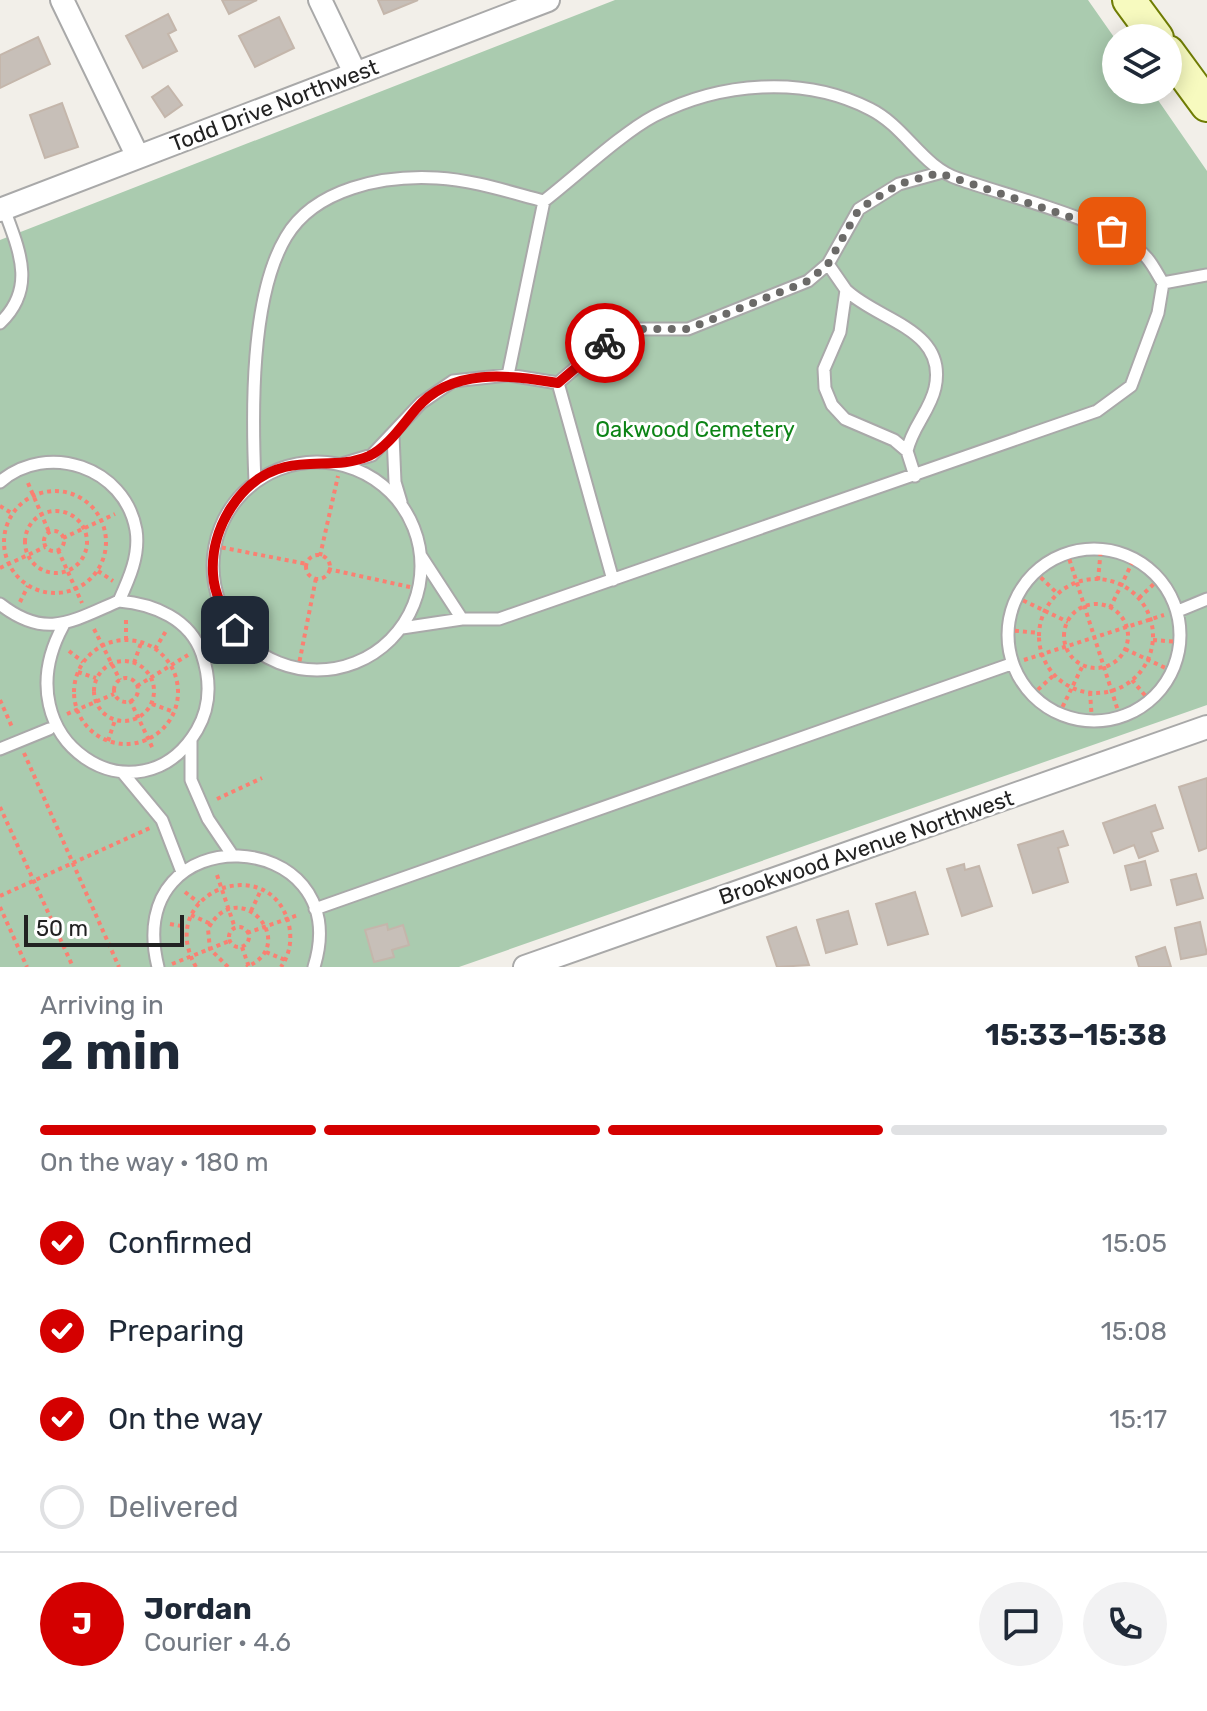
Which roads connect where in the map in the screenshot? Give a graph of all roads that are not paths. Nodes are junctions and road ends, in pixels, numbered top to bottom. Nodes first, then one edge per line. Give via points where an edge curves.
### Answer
1 (62, 0) edge
2 (320, 0) edge
3 (548, 0) edge
4 (1129, 0) edge
5 (1147, 24) edge
6 (1182, 69) edge
7 (355, 73) junction
8 (1204, 95) edge
9 (138, 157) junction
10 (939, 173) junction
11 (544, 201) junction
12 (2, 209) edge
13 (828, 264) junction
14 (1207, 275) edge
15 (1163, 283) junction
16 (846, 290) junction
17 (0, 323) edge
18 (508, 375) junction
19 (558, 383) junction
20 (393, 435) junction
21 (907, 451) junction
22 (341, 464) junction
23 (915, 476) junction
24 (0, 482) edge
25 (255, 482) junction
26 (401, 504) junction
27 (421, 556) junction
28 (613, 580) junction
29 (1207, 599) edge
30 (123, 602) junction
31 (0, 604) edge
32 (1178, 611) junction
33 (462, 619) junction
34 (63, 626) junction
35 (402, 628) junction
36 (235, 630) junction
37 (200, 648) junction
38 (1011, 664) junction
39 (48, 726) junction
40 (1207, 727) edge
41 (191, 741) junction
42 (0, 749) edge
43 (123, 773) junction
44 (231, 853) junction
45 (182, 872) junction
46 (315, 909) junction
47 (161, 967) edge
48 (314, 967) edge
49 (525, 967) edge

1 - 9 street
2 - 7 street
3 - 7 street, Todd Drive Northwest
4 - 5 main road
6 - 8 main road
7 - 9 street, Todd Drive Northwest
9 - 12 street, Todd Drive Northwest
10 - 11 lane via 906,134 871,109 777,85 715,93 653,116
10 - 13 lane via 899,184 859,209
10 - 15 lane via 1112,231 1146,256
11 - 18 lane
11 - 25 lane via 438,178 389,179 349,188 307,211 285,237 270,278 252,397
12 - 17 lane via 21,253 24,277 17,303
13 - 16 lane
13 - 19 lane via 808,281 688,329 621,329
14 - 15 lane
15 - 23 lane via 1158,313 1131,386 1097,411
16 - 21 lane via 840,332 824,369 825,388 845,419
16 - 21 lane via 874,313 908,327 932,354 935,390 915,423
18 - 19 lane
18 - 20 lane via 453,381 421,403
19 - 28 lane
20 - 22 lane via 372,455
20 - 26 lane
21 - 23 lane
22 - 25 lane via 281,468
22 - 26 lane via 384,486
23 - 28 lane
24 - 30 lane via 21,468 52,462 83,466 117,490 136,529 136,552
25 - 36 lane via 236,499 214,546 216,590
26 - 27 lane via 415,529
27 - 33 lane
27 - 35 lane via 419,589
28 - 33 lane via 499,619
29 - 32 lane
30 - 34 lane
30 - 37 lane via 167,613
31 - 34 lane via 36,624
32 - 38 lane via 1180,642 1172,671 1149,700 1120,717 1092,721 1059,714 1032,695
32 - 38 lane via 1159,579 1134,559 1101,548 1067,552 1035,572 1016,597 1007,630
33 - 35 lane
34 - 39 lane via 47,649 39,675 39,703
35 - 36 lane via 356,663 327,670 274,661
36 - 37 lane
37 - 41 lane via 209,696
38 - 46 lane
39 - 42 lane
39 - 43 lane via 68,752 94,767
40 - 49 street, Brookwood Avenue Northwest
41 - 43 lane via 160,763
41 - 44 lane via 191,780
43 - 45 lane via 163,822
44 - 45 lane
44 - 46 lane via 258,856 282,867 302,885
45 - 47 lane via 154,917 152,943
46 - 48 lane via 320,937

